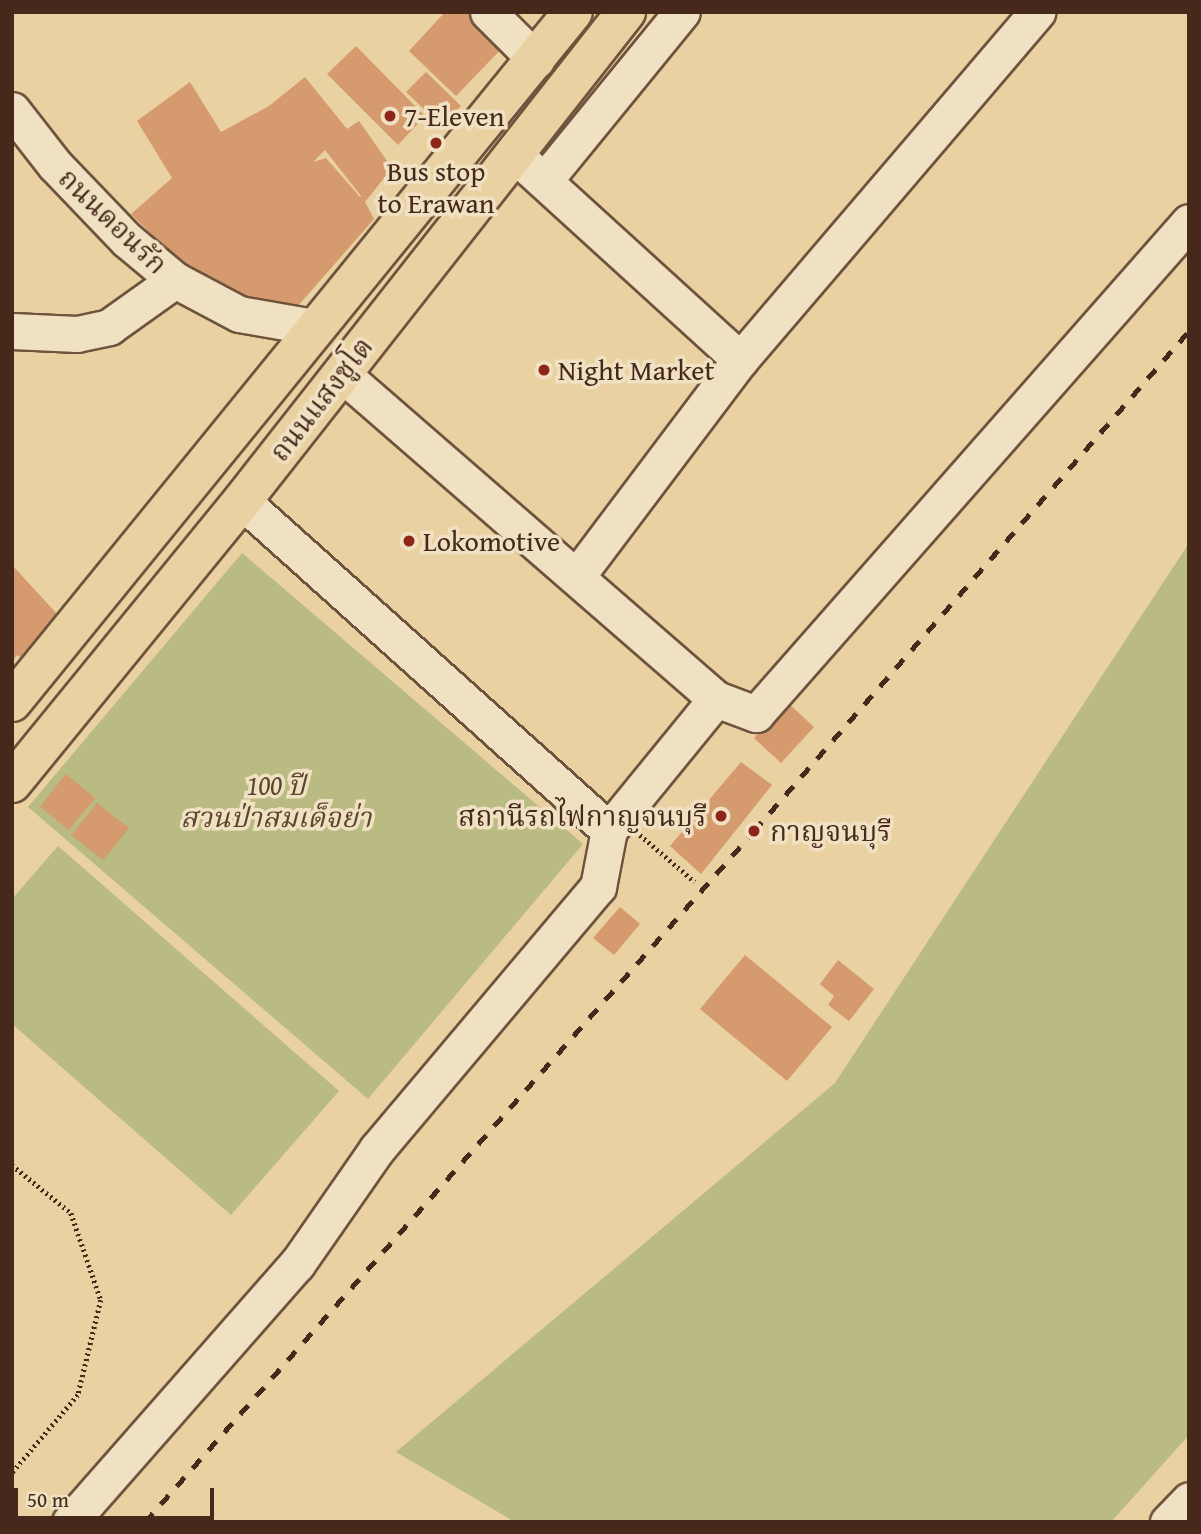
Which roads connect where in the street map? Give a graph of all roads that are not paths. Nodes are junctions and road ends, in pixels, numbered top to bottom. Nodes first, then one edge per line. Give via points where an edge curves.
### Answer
1 (488, 12) edge
2 (573, 12) edge
3 (626, 12) edge
4 (682, 12) edge
5 (1037, 12) edge
6 (536, 60) junction
7 (12, 110) edge
8 (514, 154) junction
9 (544, 181) junction
10 (1189, 222) edge
11 (175, 280) junction
12 (314, 327) junction
13 (12, 331) edge
14 (740, 360) junction
15 (341, 373) junction
16 (242, 501) junction
17 (577, 576) junction
18 (716, 699) junction
19 (12, 702) edge
20 (27, 736) edge
21 (12, 783) edge
22 (614, 824) junction
23 (70, 1522) edge

1 - 6 street
2 - 6 main road, ถนนแสงชูโต
3 - 8 main road, ถนนแสงชูโต
4 - 9 street
5 - 14 street
6 - 12 main road, ถนนแสงชูโต
7 - 11 street, ถนนดอนรัก via 55,165 127,240
8 - 9 street
8 - 15 main road, ถนนแสงชูโต
9 - 14 street
10 - 18 street via 756,713
11 - 12 street, ถนนดอนรัก via 239,314
11 - 13 street via 109,327 77,334
12 - 19 main road, ถนนแสงชูโต
14 - 17 street
15 - 16 main road, ถนนแสงชูโต
15 - 17 street
16 - 20 main road, ถนนแสงชูโต
16 - 22 street
17 - 18 street
18 - 22 street
20 - 21 main road, ถนนแสงชูโต
22 - 23 street via 598,887 377,1149 297,1264

